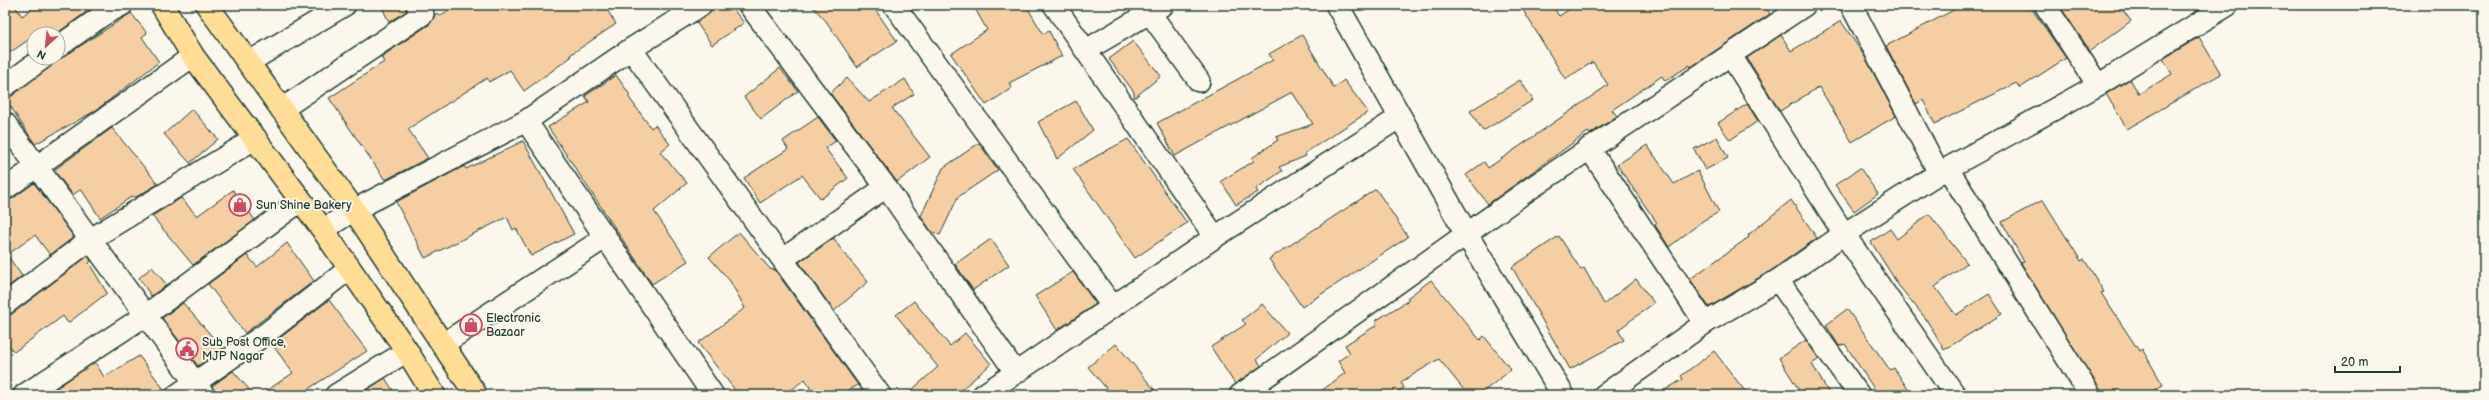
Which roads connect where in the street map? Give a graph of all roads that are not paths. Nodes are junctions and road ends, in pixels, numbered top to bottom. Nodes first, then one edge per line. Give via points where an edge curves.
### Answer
1 (122, 5) edge
2 (162, 5) edge
3 (207, 5) edge
4 (345, 5) edge
5 (417, 5) edge
6 (701, 5) edge
7 (749, 5) edge
8 (894, 5) edge
9 (1054, 5) edge
10 (1337, 5) edge
11 (1805, 5) edge
12 (1851, 5) edge
13 (2045, 5) edge
14 (2228, 5) edge
15 (1152, 8) edge
16 (2207, 11) edge
17 (66, 41) edge
18 (631, 49) junction
19 (1086, 50) junction
20 (193, 56) junction
21 (1731, 56) junction
22 (249, 62) junction
23 (32, 66) edge
24 (1199, 80) dead end
25 (2098, 85) junction
26 (5, 86) edge
27 (282, 109) junction
28 (1400, 117) junction
29 (526, 121) junction
30 (5, 123) edge
31 (256, 138) junction
32 (1589, 148) junction
33 (36, 166) junction
34 (1943, 171) junction
35 (886, 187) junction
36 (5, 189) edge
37 (300, 201) junction
38 (354, 210) junction
39 (323, 230) junction
40 (1844, 234) junction
41 (1467, 235) junction
42 (1215, 236) junction
43 (606, 237) junction
44 (91, 239) junction
45 (783, 259) junction
46 (349, 269) junction
47 (1778, 280) junction
48 (5, 304) edge
49 (1113, 307) junction
50 (146, 315) junction
51 (1706, 324) junction
52 (443, 344) junction
53 (407, 351) junction
54 (1016, 373) junction
55 (199, 389) edge
56 (704, 392) edge
57 (24, 395) edge
58 (177, 395) edge
59 (336, 395) edge
60 (434, 395) edge
61 (476, 395) edge
62 (880, 395) edge
63 (983, 395) edge
64 (1240, 395) edge
65 (1563, 395) edge
66 (1604, 395) edge
67 (1859, 395) edge
68 (1955, 395) edge
69 (2090, 395) edge

1 - 17 street via 103,14
2 - 20 main road
3 - 22 main road
4 - 22 street
5 - 27 street via 423,14
6 - 18 street
7 - 35 street
8 - 49 street
9 - 19 street
10 - 28 street
11 - 21 street
12 - 34 street
13 - 25 street
14 - 16 street
15 - 19 street
15 - 24 street
16 - 25 street
18 - 29 street
18 - 45 street
19 - 42 street
20 - 31 main road
20 - 33 street
21 - 32 street
21 - 40 street
22 - 27 main road
23 - 26 street
25 - 34 street
27 - 38 main road
28 - 41 street
28 - 42 street
29 - 38 street
29 - 43 street
30 - 33 street
31 - 37 main road
31 - 44 street
32 - 41 street
32 - 51 street
33 - 36 street
33 - 44 street
34 - 40 street
34 - 69 street
35 - 45 street
35 - 54 street
37 - 39 main road
37 - 50 street
38 - 39 street
38 - 52 main road
39 - 46 main road
40 - 47 street
40 - 68 street
41 - 64 street
41 - 65 street
42 - 49 street
43 - 52 street
43 - 56 street
44 - 48 street
44 - 50 street
45 - 62 street
46 - 53 main road
46 - 55 street via 264,334
47 - 51 street
47 - 67 street
49 - 54 street
50 - 55 street
50 - 57 street
51 - 66 street
52 - 61 main road
53 - 59 street
53 - 60 main road
54 - 63 street
55 - 58 street

